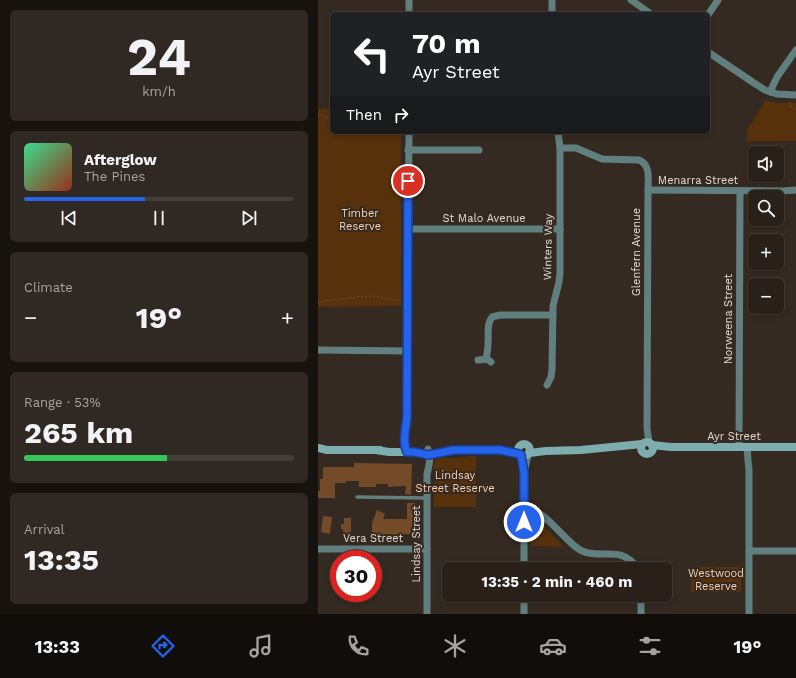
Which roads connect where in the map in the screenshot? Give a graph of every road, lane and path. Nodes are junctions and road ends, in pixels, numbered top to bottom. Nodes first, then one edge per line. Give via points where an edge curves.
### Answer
1 (409, 0) edge
2 (552, 0) edge
3 (630, 0) edge
4 (718, 0) edge
5 (409, 12) edge
6 (552, 12) edge
7 (649, 12) edge
8 (710, 12) edge
9 (796, 50) edge
10 (710, 53) edge
11 (770, 92) junction
12 (796, 95) edge
13 (790, 102) dead end
14 (796, 110) edge
15 (318, 115) edge
16 (330, 118) edge
17 (408, 134) edge
18 (558, 134) edge
19 (560, 148) junction
20 (408, 150) junction
21 (479, 150) dead end
22 (648, 190) junction
23 (796, 190) edge
24 (740, 191) junction
25 (408, 229) junction
26 (560, 229) junction
27 (402, 301) dead end
28 (318, 302) edge
29 (553, 315) junction
30 (318, 350) edge
31 (408, 351) junction
32 (478, 360) dead end
33 (547, 385) dead end
34 (646, 447) junction
35 (746, 447) junction
36 (796, 447) edge
37 (318, 448) edge
38 (407, 449) junction
39 (327, 450) junction
40 (318, 452) edge
41 (524, 452) junction
42 (427, 453) junction
43 (357, 497) dead end
44 (427, 498) junction
45 (524, 506) junction
46 (318, 549) edge
47 (427, 549) junction
48 (749, 551) junction
49 (796, 551) edge
50 (524, 562) edge
51 (632, 562) edge
52 (743, 574) dead end
53 (710, 575) dead end
54 (731, 578) junction
55 (727, 584) dead end
56 (524, 602) edge
57 (641, 602) edge
58 (427, 614) edge
59 (524, 614) edge
60 (641, 614) edge
61 (749, 614) edge

1 - 5 street
2 - 6 street
3 - 7 street
4 - 8 street
9 - 11 street
10 - 11 street
11 - 12 street
13 - 14 path via 791,107
15 - 16 path
17 - 20 street
18 - 19 street, Winters Way
19 - 22 street, Glenfern Avenue via 576,148 602,159 641,161 647,167
19 - 26 street, Winters Way
20 - 21 street
20 - 25 street
22 - 24 street, Menarra Street
22 - 34 street, Glenfern Avenue
23 - 24 street, Menarra Street
24 - 35 street, Norweena Street
25 - 26 street, St Malo Avenue
25 - 31 street
26 - 29 street, Winters Way via 560,278
27 - 28 path via 358,296
29 - 32 street via 492,317 488,325 489,361
29 - 33 street, Winters Way via 552,370
30 - 31 street
31 - 38 street via 405,434
34 - 35 street, Ayr Street
34 - 41 street, Ayr Street
35 - 36 street, Ayr Street
35 - 48 street, Norweena Street via 751,460
37 - 39 street, Ayr Street
38 - 39 street, Ayr Street
38 - 42 street, Ayr Street
39 - 40 street, Ayr Street
41 - 42 street, Ayr Street via 440,448
41 - 45 street
42 - 44 street, Lindsay Street
43 - 44 lane
44 - 47 street, Lindsay Street
45 - 50 street
45 - 51 street via 547,518 579,549 591,553 621,555
46 - 47 street, Vera Street
47 - 58 street, Lindsay Street
48 - 49 street
48 - 61 street, Norweena Street
52 - 54 path
53 - 54 path via 723,574
54 - 55 path
56 - 59 street
57 - 60 street

